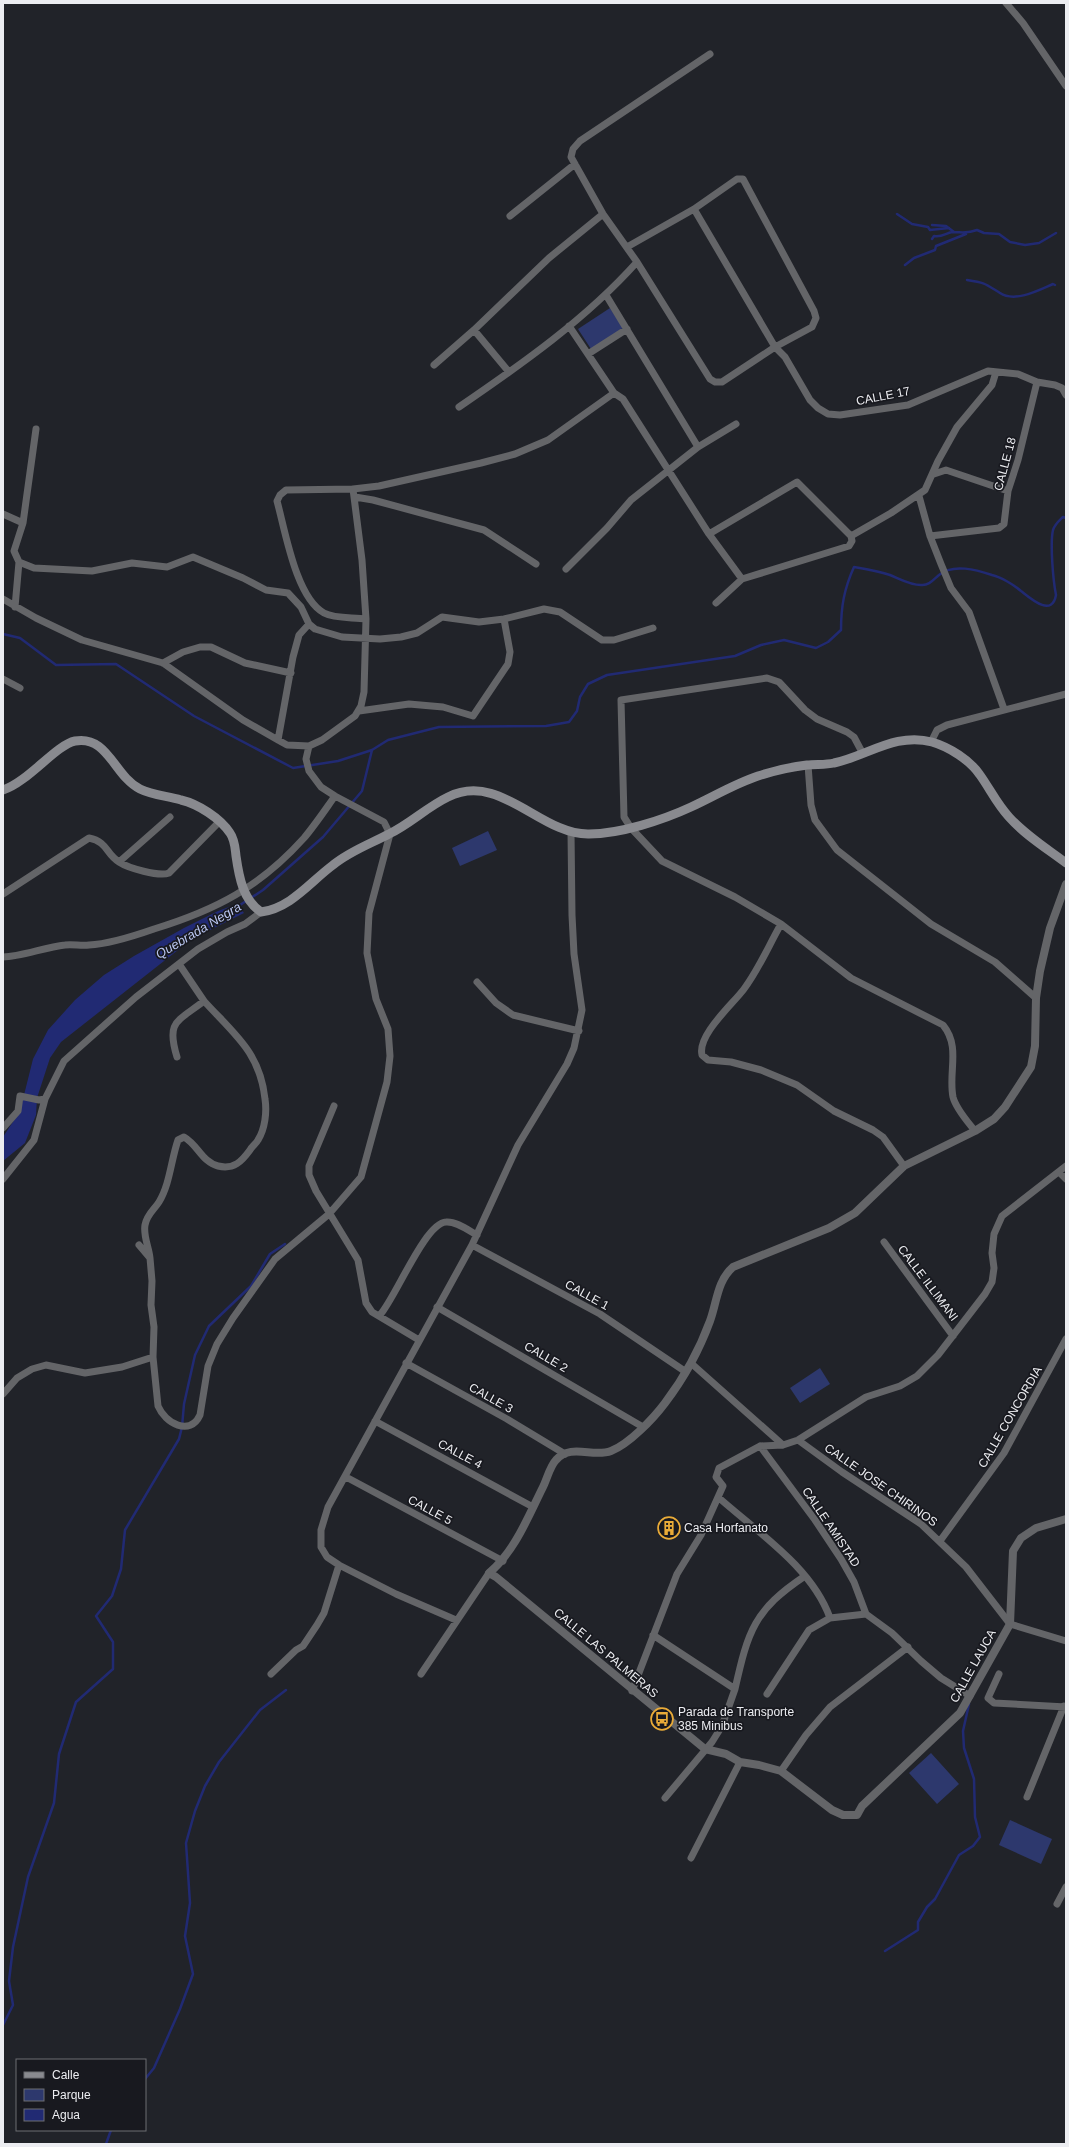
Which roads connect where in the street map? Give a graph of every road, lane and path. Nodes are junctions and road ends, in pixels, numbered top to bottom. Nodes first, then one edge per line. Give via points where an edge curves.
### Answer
1 (1006, 3) edge
2 (710, 54) dead end
3 (1066, 86) edge
4 (576, 164) junction
5 (694, 209) junction
6 (602, 214) junction
7 (510, 216) dead end
8 (627, 247) junction
9 (637, 262) junction
10 (606, 295) junction
11 (569, 326) junction
12 (628, 329) junction
13 (474, 330) junction
14 (775, 347) junction
15 (588, 354) junction
16 (434, 364) dead end
17 (509, 372) junction
18 (996, 372) junction
19 (1037, 382) junction
20 (614, 393) junction
21 (1066, 395) edge
22 (459, 406) dead end
23 (736, 424) dead end
24 (36, 429) dead end
25 (698, 446) junction
26 (668, 471) junction
27 (934, 474) junction
28 (353, 489) junction
29 (1008, 491) junction
30 (919, 496) junction
31 (354, 497) junction
32 (3, 514) edge
33 (23, 523) junction
34 (709, 534) junction
35 (851, 536) junction
36 (930, 536) junction
37 (19, 562) junction
38 (536, 564) dead end
39 (566, 569) dead end
40 (742, 579) junction
41 (3, 599) edge
42 (716, 603) dead end
43 (15, 607) junction
44 (366, 619) junction
45 (504, 619) junction
46 (309, 624) junction
47 (653, 628) dead end
48 (367, 639) junction
49 (163, 663) junction
50 (291, 673) junction
51 (3, 679) edge
52 (20, 688) dead end
53 (1066, 694) edge
54 (1004, 710) junction
55 (359, 711) junction
56 (278, 740) junction
57 (931, 742) junction
58 (309, 746) junction
59 (862, 752) junction
60 (808, 765) junction
61 (3, 790) edge
62 (335, 796) junction
63 (170, 817) dead end
64 (220, 821) junction
65 (631, 828) junction
66 (571, 832) junction
67 (390, 834) junction
68 (119, 862) junction
69 (1066, 862) edge
70 (1066, 884) edge
71 (3, 894) edge
72 (245, 894) junction
73 (258, 909) junction
74 (781, 924) junction
75 (3, 957) edge
76 (179, 964) junction
77 (477, 982) dead end
78 (1036, 998) junction
79 (204, 1001) junction
80 (579, 1031) junction
81 (177, 1057) dead end
82 (42, 1099) junction
83 (334, 1106) dead end
84 (3, 1128) edge
85 (975, 1131) junction
86 (904, 1166) junction
87 (1066, 1166) edge
88 (1059, 1172) junction
89 (3, 1179) edge
90 (1066, 1179) edge
91 (329, 1214) junction
92 (477, 1235) junction
93 (884, 1242) dead end
94 (139, 1245) dead end
95 (472, 1245) junction
96 (150, 1258) junction
97 (437, 1307) junction
98 (380, 1315) junction
99 (953, 1336) junction
100 (1066, 1339) edge
101 (419, 1340) junction
102 (152, 1357) junction
103 (406, 1363) junction
104 (692, 1364) junction
105 (686, 1372) junction
106 (3, 1394) edge
107 (375, 1421) junction
108 (643, 1427) junction
109 (798, 1440) junction
110 (783, 1445) junction
111 (760, 1446) junction
112 (565, 1454) junction
113 (346, 1477) junction
114 (718, 1497) junction
115 (533, 1507) junction
116 (1066, 1518) edge
117 (940, 1541) junction
118 (503, 1561) junction
119 (339, 1565) junction
120 (489, 1573) junction
121 (805, 1576) junction
122 (866, 1614) junction
123 (830, 1618) junction
124 (456, 1620) junction
125 (1010, 1624) junction
126 (653, 1635) junction
127 (1066, 1641) edge
128 (908, 1647) junction
129 (271, 1674) dead end
130 (421, 1674) dead end
131 (999, 1674) dead end
132 (734, 1688) junction
133 (632, 1691) junction
134 (767, 1694) dead end
135 (970, 1696) junction
136 (1065, 1707) edge
137 (705, 1749) junction
138 (740, 1762) junction
139 (781, 1771) junction
140 (1027, 1797) dead end
141 (665, 1798) dead end
142 (857, 1816) joint
143 (691, 1858) dead end
144 (1066, 1887) edge
145 (1057, 1904) dead end

1 - 3 street via 1023,23
2 - 4 street via 580,141 573,149 571,157
4 - 6 street
4 - 7 street
5 - 8 street
5 - 14 street, CALLE 17
5 - 14 street via 737,179 743,179 749,186 771,233 816,315 812,326
6 - 8 street
6 - 13 street via 549,258
8 - 9 street
9 - 10 street
9 - 14 street via 710,379 722,382
10 - 11 street
10 - 12 street
11 - 15 street
11 - 17 street
12 - 15 street
12 - 25 street
13 - 16 street
13 - 17 street
14 - 18 street, CALLE 17 via 785,357 806,394 818,408 828,414 840,415 908,405 976,375 988,371
15 - 20 street
17 - 22 street
18 - 19 street, CALLE 17 via 1018,374
18 - 27 street via 992,385 958,427 938,461
19 - 21 street, CALLE 17 via 1062,388
19 - 29 street, CALLE 18
20 - 26 street via 623,398
20 - 28 street via 548,440 532,448 405,481
23 - 25 street
24 - 33 street
25 - 26 street
26 - 34 street
26 - 39 street via 631,500
27 - 29 street via 946,470
27 - 30 street
28 - 31 street
28 - 44 street via 286,490 277,501 294,567 300,583 309,596 323,613
29 - 36 street, CALLE 18 via 1002,527
30 - 35 street
30 - 36 street
31 - 38 street via 484,530
31 - 44 street
32 - 33 street
33 - 37 street via 14,551
34 - 35 street via 797,482
34 - 40 street
35 - 40 street via 849,546
36 - 54 street via 951,588 969,612
37 - 43 street
37 - 46 street via 34,568 92,572 132,563 167,567 193,557 266,590 288,593 301,607
40 - 42 street
41 - 43 street
43 - 49 street via 82,640
44 - 48 street
45 - 47 street via 544,609 560,612 602,640 614,640
45 - 48 street via 479,622 442,617 417,632 401,637
45 - 55 street via 510,648 508,664 473,716 443,707 409,704
46 - 48 street via 325,633
46 - 50 street via 299,635
48 - 55 street via 364,692
49 - 50 street via 183,652 211,647 245,663
49 - 56 street via 243,720
50 - 56 street
51 - 52 street
53 - 54 street
54 - 57 street via 947,725 938,730
55 - 58 street via 346,724
56 - 58 street via 287,745
57 - 59 main road via 910,739
57 - 69 main road via 972,764 995,800 1020,829
58 - 62 street via 306,758 309,771 321,787
59 - 60 main road via 835,763
59 - 65 street via 854,737 817,719 779,682 767,678 621,700 624,817
60 - 65 main road via 758,776 736,784 690,808
60 - 78 street via 811,805 815,820 837,850 931,924 995,962
61 - 64 main road via 21,781 73,741 85,740 99,745 128,780 139,788 183,800
62 - 67 street via 384,822
62 - 72 street via 305,837
63 - 68 street
64 - 68 street via 169,873 164,875 131,868
64 - 72 main road via 231,834 235,844
65 - 66 main road via 589,834
65 - 74 street via 662,861 735,897
66 - 67 main road via 504,798 484,792 467,791 448,797
66 - 80 street via 574,954 582,1010
67 - 73 main road via 359,848 333,864 294,898 274,910
67 - 91 street via 369,913 367,953 376,999 388,1029 390,1056 387,1082 361,1177
68 - 71 street via 99,840 89,838
70 - 78 street via 1050,928
72 - 73 main road
72 - 75 street via 208,910 131,936 90,945 53,946 13,957
73 - 76 street via 245,924 198,949
74 - 85 street via 851,978 943,1025 953,1043 953,1099
74 - 86 street via 745,988 706,1034 701,1044 702,1055 708,1060 731,1062 761,1070 797,1085 834,1111 883,1137
76 - 79 street
76 - 82 street via 136,997 64,1061
77 - 80 street via 496,1003 513,1015
78 - 85 street via 1035,1046 1031,1067 1023,1083 1005,1107 994,1119
79 - 81 street via 175,1023 172,1042
79 - 96 street via 250,1051 257,1063 264,1086 265,1120 258,1141 238,1164 218,1166 207,1161 192,1142 184,1137 178,1140 163,1193 149,1213 145,1225
80 - 92 street via 567,1064 518,1145
82 - 84 street via 20,1096 18,1111
82 - 89 street via 34,1140
83 - 91 street via 309,1166 309,1175
85 - 86 street
86 - 104 street via 855,1213 829,1228 732,1267 720,1283 710,1321
87 - 88 street
88 - 90 street
88 - 99 street via 1002,1216 994,1234 992,1282 972,1314
91 - 98 street via 358,1260 366,1303 375,1315
91 - 102 street via 275,1259 217,1344 208,1366 197,1422 182,1427 172,1423 160,1412 156,1399
92 - 95 street
92 - 98 street via 452,1222 434,1226 426,1236 400,1286
93 - 99 street, CALLE ILLIMANI
94 - 96 street
95 - 97 street
95 - 105 street, CALLE 1 via 600,1314
96 - 102 street via 154,1328
97 - 101 street
97 - 108 street, CALLE 2
98 - 101 street
99 - 109 street via 917,1376 900,1386 866,1397
100 - 117 street, CALLE CONCORDIA via 1004,1453
101 - 103 street
102 - 106 street via 122,1367 85,1372 46,1365 32,1369 17,1378
103 - 107 street
103 - 112 street, CALLE 3
104 - 105 street
104 - 110 street
105 - 108 street via 664,1404
107 - 113 street
107 - 115 street, CALLE 4
108 - 112 street via 611,1451 598,1454 572,1451
109 - 110 street
109 - 117 street, CALLE JOSE CHIRINOS via 908,1514
110 - 111 street
111 - 114 street via 719,1468 716,1477 723,1486
111 - 122 street, CALLE AMISTAD via 841,1559 854,1582
112 - 115 street via 556,1460
113 - 118 street, CALLE 5
113 - 119 street via 328,1507 321,1530 321,1547 326,1556
114 - 121 street via 783,1552
114 - 126 street via 701,1535 677,1574
115 - 118 street
116 - 125 street, CALLE LAUCA via 1036,1528 1021,1538 1013,1551
117 - 125 street, CALLE JOSE CHIRINOS via 966,1568
118 - 120 street
119 - 124 street
119 - 129 street via 324,1613 317,1625 303,1646
120 - 124 street
120 - 133 street, CALLE LAS PALMERAS
121 - 123 street via 820,1594
121 - 132 street via 786,1588 765,1609 749,1634
122 - 123 street
122 - 128 street
123 - 134 street via 809,1630
124 - 130 street
125 - 127 street
125 - 135 street, CALLE LAUCA
126 - 132 street
126 - 133 street
128 - 135 street via 941,1678
128 - 139 street via 830,1707 806,1735
131 - 136 street via 988,1698 994,1703
132 - 137 street via 722,1726
133 - 137 street, CALLE LAS PALMERAS
135 - 142 street, CALLE LAUCA via 960,1713 862,1806
136 - 140 street
137 - 138 street, CALLE LAS PALMERAS via 726,1754
137 - 141 street
138 - 139 street, CALLE LAS PALMERAS
138 - 143 street
139 - 142 street, CALLE LAS PALMERAS via 832,1810 843,1815
144 - 145 street

